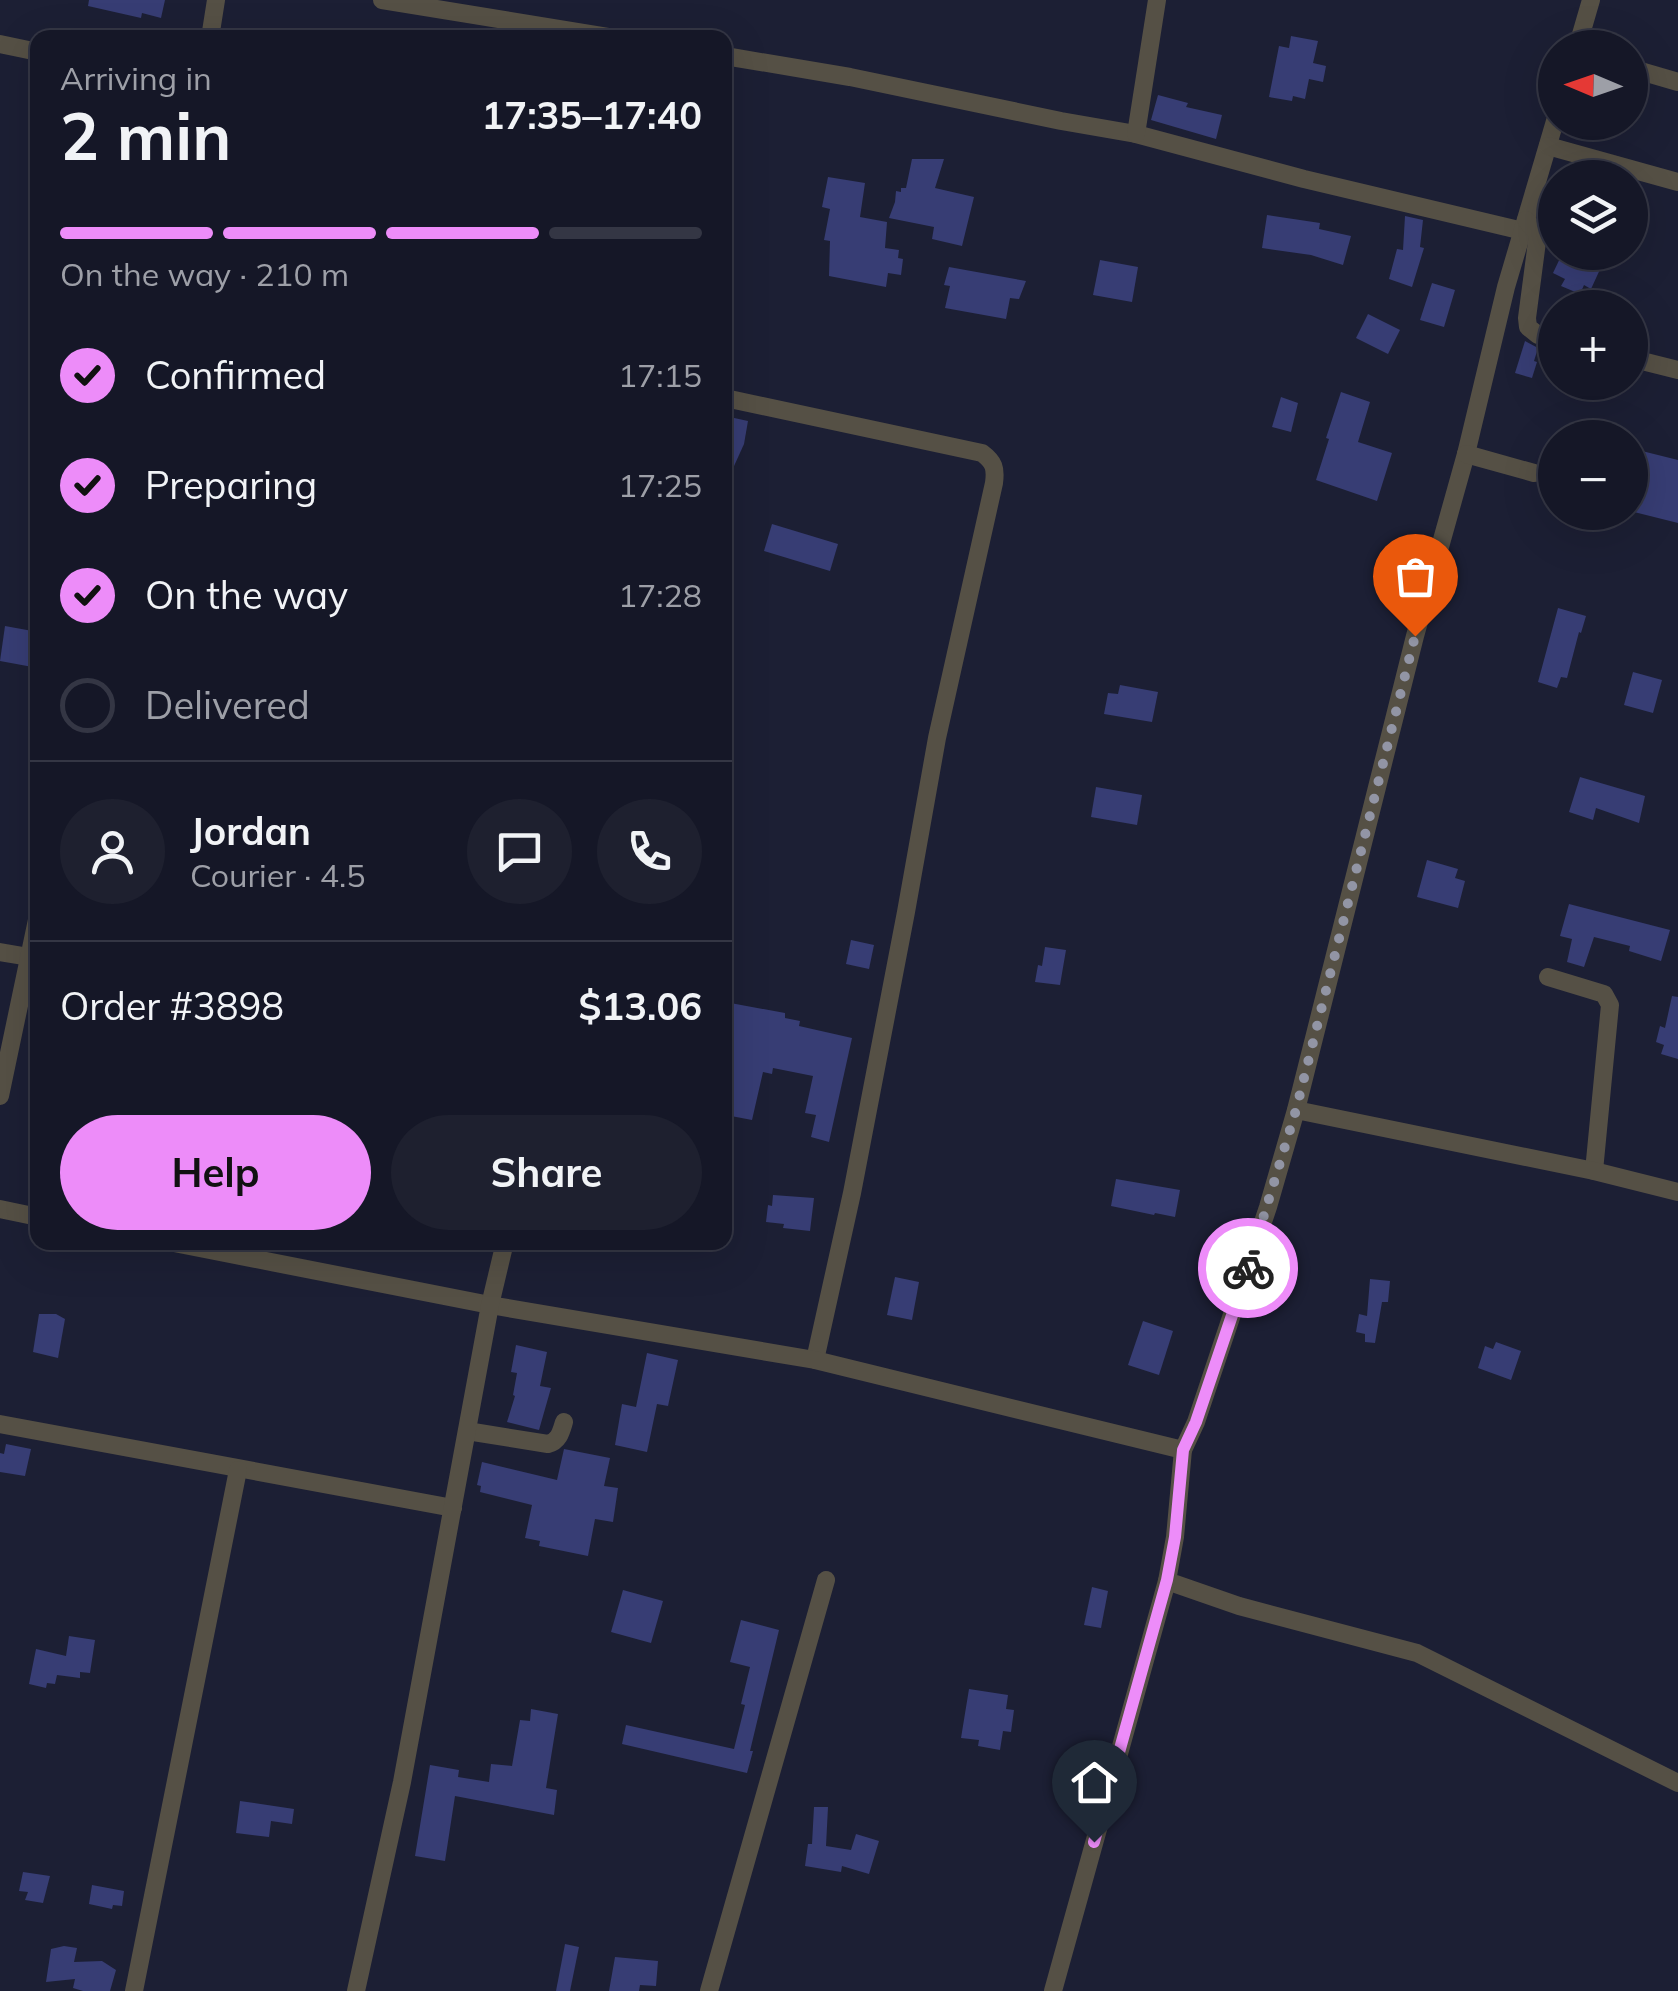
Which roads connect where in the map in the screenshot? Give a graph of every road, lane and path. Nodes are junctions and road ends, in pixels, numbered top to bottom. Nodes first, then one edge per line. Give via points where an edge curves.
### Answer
1 (216, 0) edge
2 (382, 0) edge
3 (1157, 0) edge
4 (1591, 0) edge
5 (211, 30) edge
6 (565, 30) edge
7 (1582, 30) edge
8 (0, 44) edge
9 (30, 50) edge
10 (732, 57) edge
11 (1648, 73) edge
12 (1678, 82) edge
13 (1136, 134) junction
14 (1550, 140) edge
15 (1548, 146) junction
16 (1678, 182) edge
17 (1524, 226) junction
18 (1538, 334) edge
19 (1648, 362) edge
20 (1678, 370) edge
21 (732, 399) edge
22 (1466, 454) junction
23 (1534, 473) dead end
24 (0, 952) edge
25 (30, 952) edge
26 (29, 957) junction
27 (1548, 977) dead end
28 (0, 1096) edge
29 (1296, 1110) junction
30 (1594, 1171) junction
31 (1678, 1192) edge
32 (0, 1209) edge
33 (30, 1215) edge
34 (209, 1250) edge
35 (503, 1250) edge
36 (490, 1306) junction
37 (815, 1360) junction
38 (564, 1422) dead end
39 (0, 1424) edge
40 (466, 1431) junction
41 (1183, 1450) junction
42 (238, 1470) junction
43 (452, 1508) junction
44 (826, 1580) dead end
45 (1167, 1580) junction
46 (1678, 1783) edge
47 (134, 1991) edge
48 (356, 1991) edge
49 (710, 1991) edge
50 (1053, 1991) edge

1 - 5 street
2 - 6 street
3 - 13 street
4 - 7 street
8 - 9 street
10 - 13 street
11 - 12 street
13 - 17 street via 1304,180
14 - 15 street
15 - 16 street
15 - 17 street
17 - 18 street via 1538,234 1527,318
17 - 22 street
19 - 20 street
21 - 37 street via 982,453 996,469
22 - 23 street
22 - 29 street
24 - 26 street
25 - 26 street
26 - 28 street
27 - 30 street via 1604,994 1610,1005
29 - 30 street
29 - 41 street
30 - 31 street
32 - 33 street
34 - 36 street
35 - 36 street
36 - 37 street
36 - 40 street
37 - 41 street
38 - 40 street via 548,1444
39 - 42 street
40 - 43 street
41 - 45 street
42 - 43 street
42 - 47 street
43 - 48 street
44 - 49 street
45 - 46 street via 1417,1653
45 - 50 street

